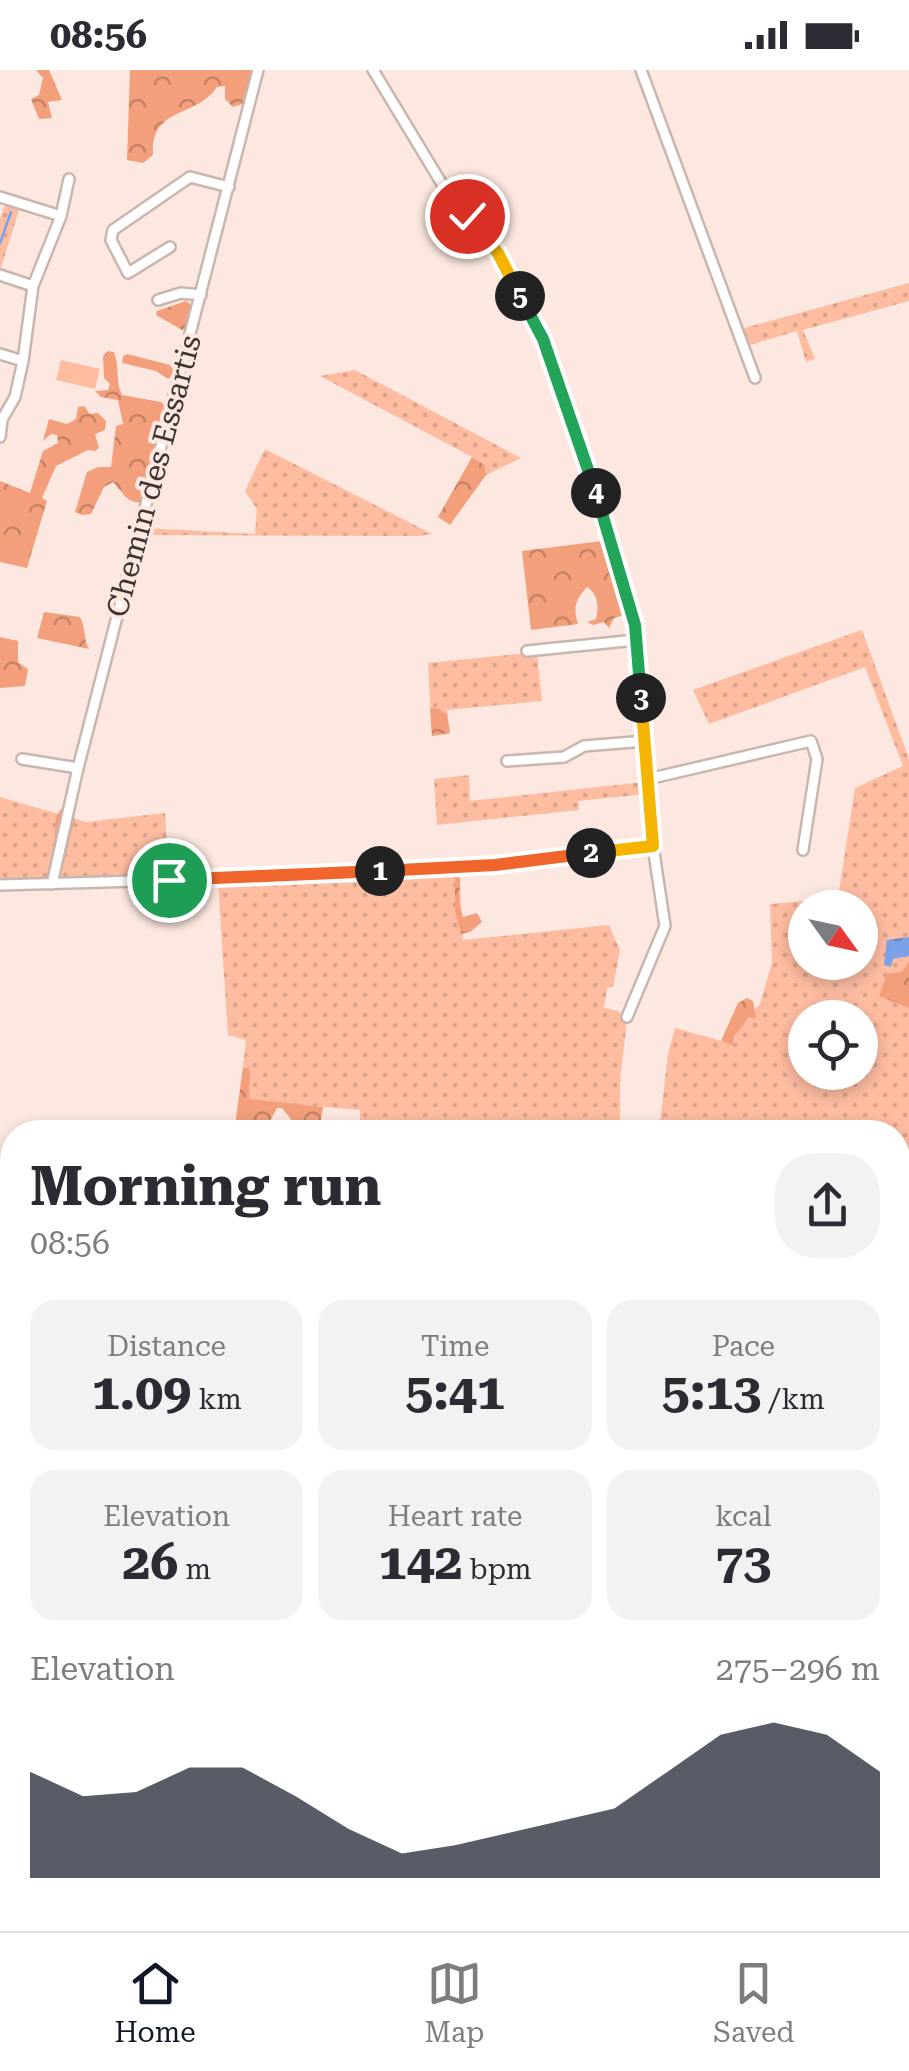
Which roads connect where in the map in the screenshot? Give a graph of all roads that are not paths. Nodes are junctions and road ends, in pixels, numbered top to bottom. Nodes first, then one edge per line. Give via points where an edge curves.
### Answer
1 (258, 70) edge
2 (372, 70) edge
3 (642, 70) edge
4 (69, 179) dead end
5 (229, 188) junction
6 (0, 197) edge
7 (61, 216) junction
8 (170, 247) dead end
9 (0, 276) edge
10 (33, 286) junction
11 (201, 296) junction
12 (158, 300) dead end
13 (0, 354) edge
14 (23, 361) junction
15 (755, 378) dead end
16 (1, 422) edge
17 (0, 437) edge
18 (636, 640) junction
19 (527, 651) dead end
20 (644, 741) junction
21 (22, 759) dead end
22 (507, 761) dead end
23 (78, 768) junction
24 (648, 779) junction
25 (653, 846) junction
26 (803, 850) dead end
27 (52, 884) junction
28 (0, 885) edge
29 (627, 1017) dead end

1 - 5 street, Chemin des Essartis
2 - 18 street via 442,184 498,253 543,339 595,487
3 - 15 street
4 - 7 street
5 - 8 street via 190,177 113,230 110,240 128,274
5 - 11 street, Chemin des Essartis
6 - 7 street
7 - 10 street
9 - 10 street
10 - 14 street
11 - 12 street via 181,292
11 - 23 street, Chemin des Essartis
13 - 14 street
14 - 16 street
16 - 17 street
18 - 19 street
18 - 20 street
20 - 22 street
20 - 24 street
21 - 23 street
23 - 27 street, Chemin des Essartis
24 - 25 street
24 - 26 street via 811,741 816,760
25 - 27 street via 495,865
25 - 29 street via 665,926
27 - 28 street

